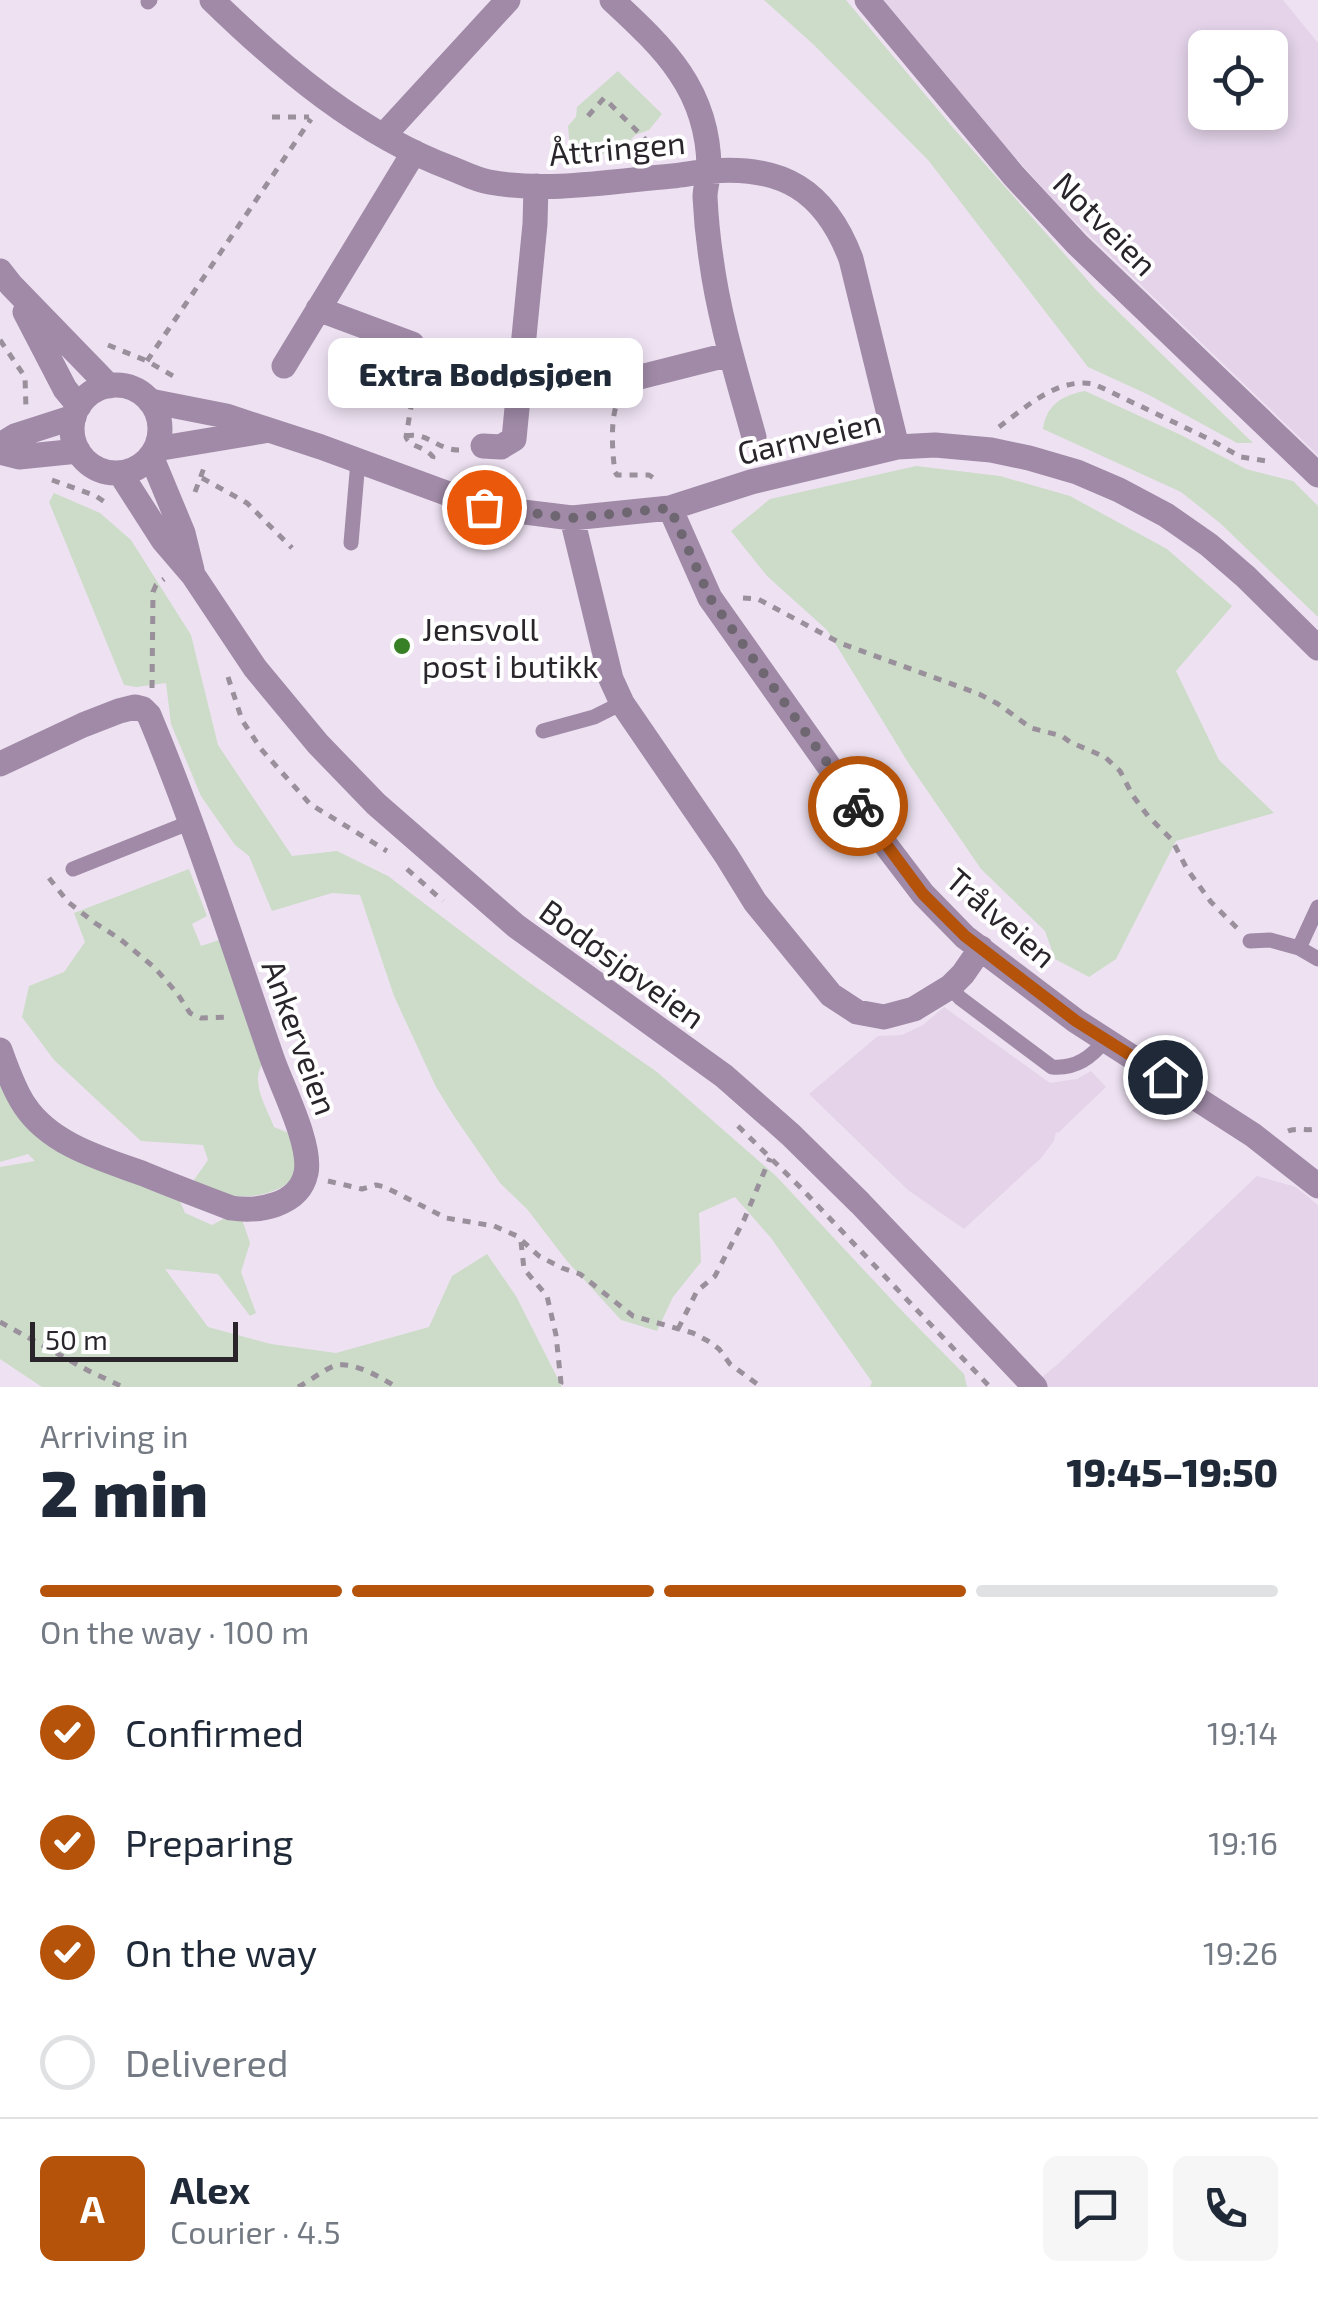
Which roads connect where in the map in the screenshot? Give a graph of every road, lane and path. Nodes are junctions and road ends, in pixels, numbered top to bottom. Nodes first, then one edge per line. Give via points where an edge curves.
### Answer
1 (212, 0) edge
2 (508, 0) edge
3 (612, 0) edge
4 (867, 0) edge
5 (318, 108) junction
6 (588, 116) dead end
7 (272, 117) dead end
8 (384, 135) junction
9 (671, 148) dead end
10 (414, 152) junction
11 (709, 171) junction
12 (536, 186) junction
13 (6, 278) edge
14 (318, 309) junction
15 (0, 340) edge
16 (97, 341) dead end
17 (412, 344) joint
18 (731, 354) junction
19 (147, 361) junction
20 (284, 366) dead end
21 (645, 376) joint
22 (186, 384) dead end
23 (110, 386) junction
24 (150, 401) junction
25 (76, 411) junction
26 (29, 420) dead end
27 (270, 430) junction
28 (988, 432) dead end
29 (406, 436) junction
30 (754, 437) dead end
31 (483, 446) joint
32 (896, 447) junction
33 (0, 448) edge
34 (1292, 450) junction
35 (78, 451) junction
36 (153, 453) junction
37 (206, 462) dead end
38 (358, 462) junction
39 (430, 468) dead end
40 (120, 473) junction
41 (1318, 475) edge
42 (202, 478) junction
43 (194, 494) dead end
44 (664, 499) junction
45 (572, 518) junction
46 (351, 543) dead end
47 (292, 548) dead end
48 (193, 575) junction
49 (166, 578) dead end
50 (738, 602) dead end
51 (1318, 648) edge
52 (622, 703) junction
53 (143, 710) junction
54 (543, 731) dead end
55 (0, 764) edge
56 (190, 822) junction
57 (73, 869) dead end
58 (49, 878) dead end
59 (1318, 906) edge
60 (1250, 941) joint
61 (980, 948) junction
62 (1299, 948) junction
63 (1318, 959) edge
64 (950, 987) junction
65 (258, 1016) junction
66 (1106, 1039) junction
67 (0, 1050) edge
68 (1318, 1128) edge
69 (1284, 1135) dead end
70 (770, 1158) dead end
71 (306, 1173) junction
72 (1318, 1186) edge
73 (520, 1240) junction
74 (0, 1322) edge
75 (678, 1329) junction
76 (123, 1387) edge
77 (298, 1387) edge
78 (396, 1387) edge
79 (559, 1387) edge
80 (761, 1387) edge
81 (1034, 1387) edge

1 - 5 street, Åttringen
2 - 8 street
3 - 11 street via 676,64 696,99
4 - 34 street, Notveien via 1078,244
5 - 7 path
5 - 8 street, Åttringen
5 - 19 path
6 - 9 path via 604,98 654,149
8 - 10 street, Åttringen
10 - 12 street, Åttringen via 487,182
10 - 14 street
11 - 12 street, Åttringen
11 - 18 street via 711,260
11 - 32 street, Åttringen via 781,178 818,200 832,220 851,259
12 - 31 street via 514,439
13 - 23 street
13 - 25 street
14 - 17 street
14 - 20 street
15 - 26 path via 25,377
16 - 19 path
17 - 29 path via 419,356
18 - 21 street
18 - 30 street
19 - 22 path
21 - 44 path via 646,386 618,398 614,466 617,475 649,475
23 - 24 street via 139,391
23 - 25 street via 87,396
24 - 27 street, Garnveien
24 - 36 street, Bodøsjøveien via 160,424
25 - 33 street
25 - 35 street
27 - 36 street, Garnveien
27 - 38 street, Garnveien
28 - 34 path via 1064,384 1080,381 1242,457 1275,460
29 - 31 path via 450,450
29 - 39 path via 428,450
32 - 44 street, Garnveien
32 - 51 street, Garnveien via 991,450 1120,490 1209,545
33 - 35 street via 18,457
34 - 41 street, Notveien
35 - 40 street, Bodøsjøveien via 96,468
36 - 40 street
36 - 48 street, Bodøsjøveien
37 - 42 path
38 - 45 street, Garnveien via 484,507
38 - 46 lane
40 - 48 street, Bodøsjøveien
42 - 43 path
42 - 47 path via 247,502
44 - 45 street, Garnveien
44 - 61 street, Trålveien via 710,598 923,894
45 - 52 street
48 - 81 street, Bodøsjøveien via 255,668 376,804 516,926 724,1076 791,1135
49 - 53 path via 153,592 153,686
50 - 60 path via 734,598 758,598 840,644 979,694 1031,728 1105,756 1212,902
52 - 54 lane
52 - 64 street via 754,902 831,994 857,1012 884,1017 914,1009
53 - 55 street via 134,707 83,725
53 - 56 street, Ankerveien
56 - 57 lane
56 - 65 street, Ankerveien
58 - 65 path via 68,902 154,968 190,1013
59 - 62 lane
60 - 62 lane
61 - 64 street
61 - 66 street, Trålveien
62 - 63 lane
64 - 66 lane via 1052,1067 1081,1062
65 - 71 street, Ankerveien via 303,1139
66 - 72 street, Trålveien via 1254,1135
67 - 71 street via 26,1108 66,1143 94,1155 249,1210 295,1194
68 - 69 path
70 - 75 path via 715,1276 697,1291
71 - 73 path via 350,1188 385,1187 446,1218 494,1226
73 - 75 path via 580,1274 633,1316
73 - 79 path via 524,1270 548,1296
74 - 76 path
75 - 80 path via 719,1349
77 - 78 path via 348,1365

